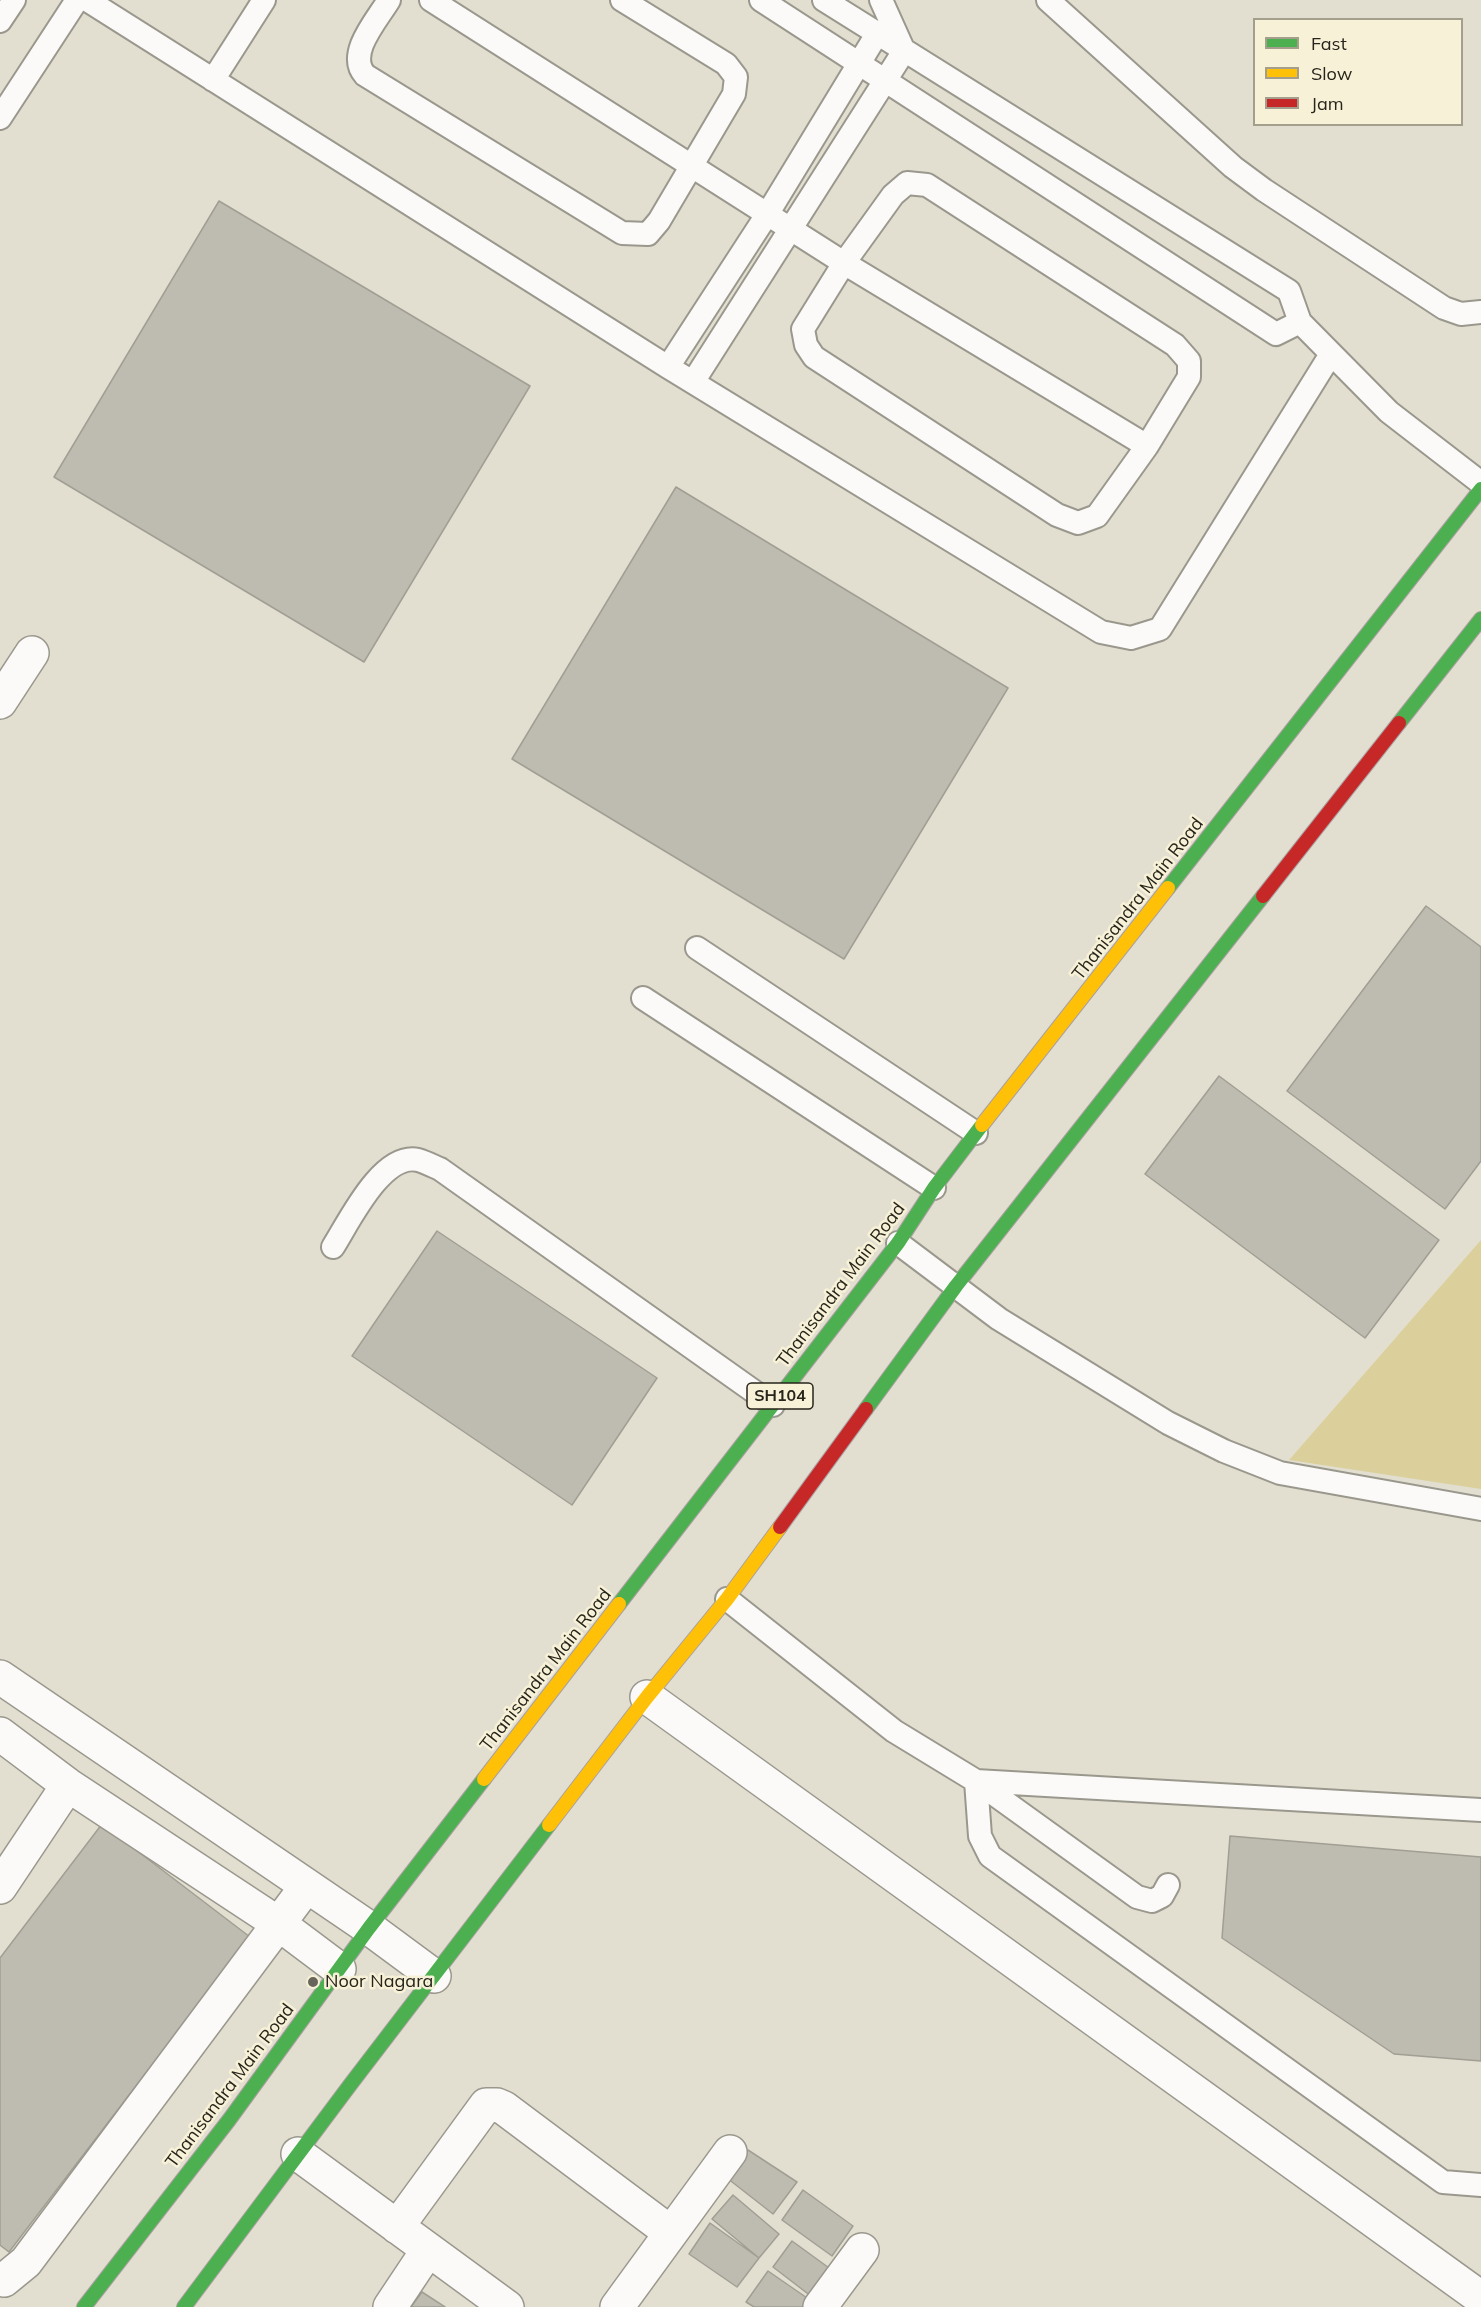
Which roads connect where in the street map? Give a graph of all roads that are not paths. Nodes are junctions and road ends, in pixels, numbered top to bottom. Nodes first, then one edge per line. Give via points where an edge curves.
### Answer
1 (14, 0) edge
2 (77, 0) edge
3 (87, 0) edge
4 (264, 0) edge
5 (389, 0) edge
6 (431, 0) edge
7 (622, 0) edge
8 (761, 0) edge
9 (824, 0) edge
10 (881, 0) edge
11 (1048, 0) edge
12 (0, 21) edge
13 (877, 34) junction
14 (904, 51) junction
15 (860, 63) junction
16 (213, 80) junction
17 (885, 80) junction
18 (0, 118) edge
19 (691, 164) junction
20 (768, 213) junction
21 (791, 228) junction
22 (844, 263) junction
23 (1481, 312) edge
24 (1300, 322) junction
25 (1331, 354) junction
26 (668, 367) junction
27 (693, 382) junction
28 (1147, 446) junction
29 (1481, 483) edge
30 (1481, 489) edge
31 (1481, 619) edge
32 (1472, 648) edge
33 (32, 652) dead end
34 (0, 702) edge
35 (697, 948) dead end
36 (643, 998) dead end
37 (976, 1133) junction
38 (934, 1188) junction
39 (898, 1243) junction
40 (333, 1247) dead end
41 (956, 1286) junction
42 (773, 1405) junction
43 (1481, 1509) edge
44 (727, 1599) junction
45 (0, 1677) edge
46 (647, 1697) junction
47 (0, 1734) edge
48 (976, 1781) junction
49 (68, 1785) junction
50 (1481, 1810) edge
51 (1168, 1885) dead end
52 (0, 1887) edge
53 (306, 1887) junction
54 (279, 1924) junction
55 (369, 1928) junction
56 (339, 1969) junction
57 (434, 1976) junction
58 (730, 2152) dead end
59 (298, 2154) junction
60 (1481, 2185) edge
61 (397, 2227) junction
62 (671, 2233) junction
63 (428, 2250) junction
64 (862, 2250) dead end
65 (0, 2279) edge
66 (1481, 2298) edge
67 (84, 2307) edge
68 (184, 2307) edge
69 (390, 2307) edge
70 (507, 2307) edge
71 (617, 2307) edge
72 (820, 2307) edge

1 - 12 lane
2 - 18 lane
3 - 16 lane
4 - 16 lane
5 - 19 lane via 358,51 359,68 365,75 622,233 648,234
6 - 19 lane
7 - 19 lane via 726,64 736,77 734,94
8 - 15 lane
9 - 13 lane
10 - 14 lane
11 - 23 lane via 1233,167 1264,190 1444,308 1461,314
13 - 14 lane
13 - 15 lane
14 - 17 lane
14 - 24 lane via 1289,291
15 - 17 lane
15 - 20 lane
16 - 26 lane
17 - 21 lane
17 - 24 lane via 1275,334
19 - 20 lane
20 - 21 lane
20 - 26 lane
21 - 22 lane
21 - 27 lane
22 - 28 lane
22 - 28 lane via 803,329 806,345 814,357 1057,516 1078,523 1097,516
22 - 28 lane via 893,195 907,183 927,185 1174,345 1189,361 1189,377
24 - 25 lane
25 - 27 lane via 1160,629 1131,638 1101,632
25 - 29 lane via 1389,412
26 - 27 lane
30 - 37 main road, Thanisandra Main Road / SH104
31 - 32 main road
32 - 41 main road
33 - 34 street
35 - 37 lane
36 - 38 lane
37 - 38 main road, Thanisandra Main Road / SH104
38 - 39 main road, Thanisandra Main Road / SH104
39 - 41 lane
39 - 42 main road, Thanisandra Main Road / SH104
40 - 42 lane via 375,1181 393,1164 416,1160 440,1169
41 - 43 lane via 999,1319 1168,1424 1224,1451 1280,1473
41 - 44 main road
42 - 55 main road, Thanisandra Main Road / SH104
44 - 46 main road
44 - 48 lane via 894,1731
45 - 53 street
46 - 57 main road
46 - 66 street
47 - 49 street
48 - 50 lane
48 - 51 lane via 1137,1897 1152,1901
48 - 60 lane via 980,1836 990,1856 1443,2182
49 - 52 street
49 - 54 street
53 - 54 street
53 - 55 street
54 - 56 street
54 - 65 street via 26,2262 4,2280
55 - 56 main road, Thanisandra Main Road / SH104
55 - 57 street
56 - 67 main road, Thanisandra Main Road / SH104 via 229,2120
57 - 59 main road
58 - 62 street
59 - 61 street
59 - 68 main road
61 - 62 street via 486,2105 498,2105
61 - 63 street
62 - 71 street
63 - 69 street
63 - 70 street
64 - 72 street

